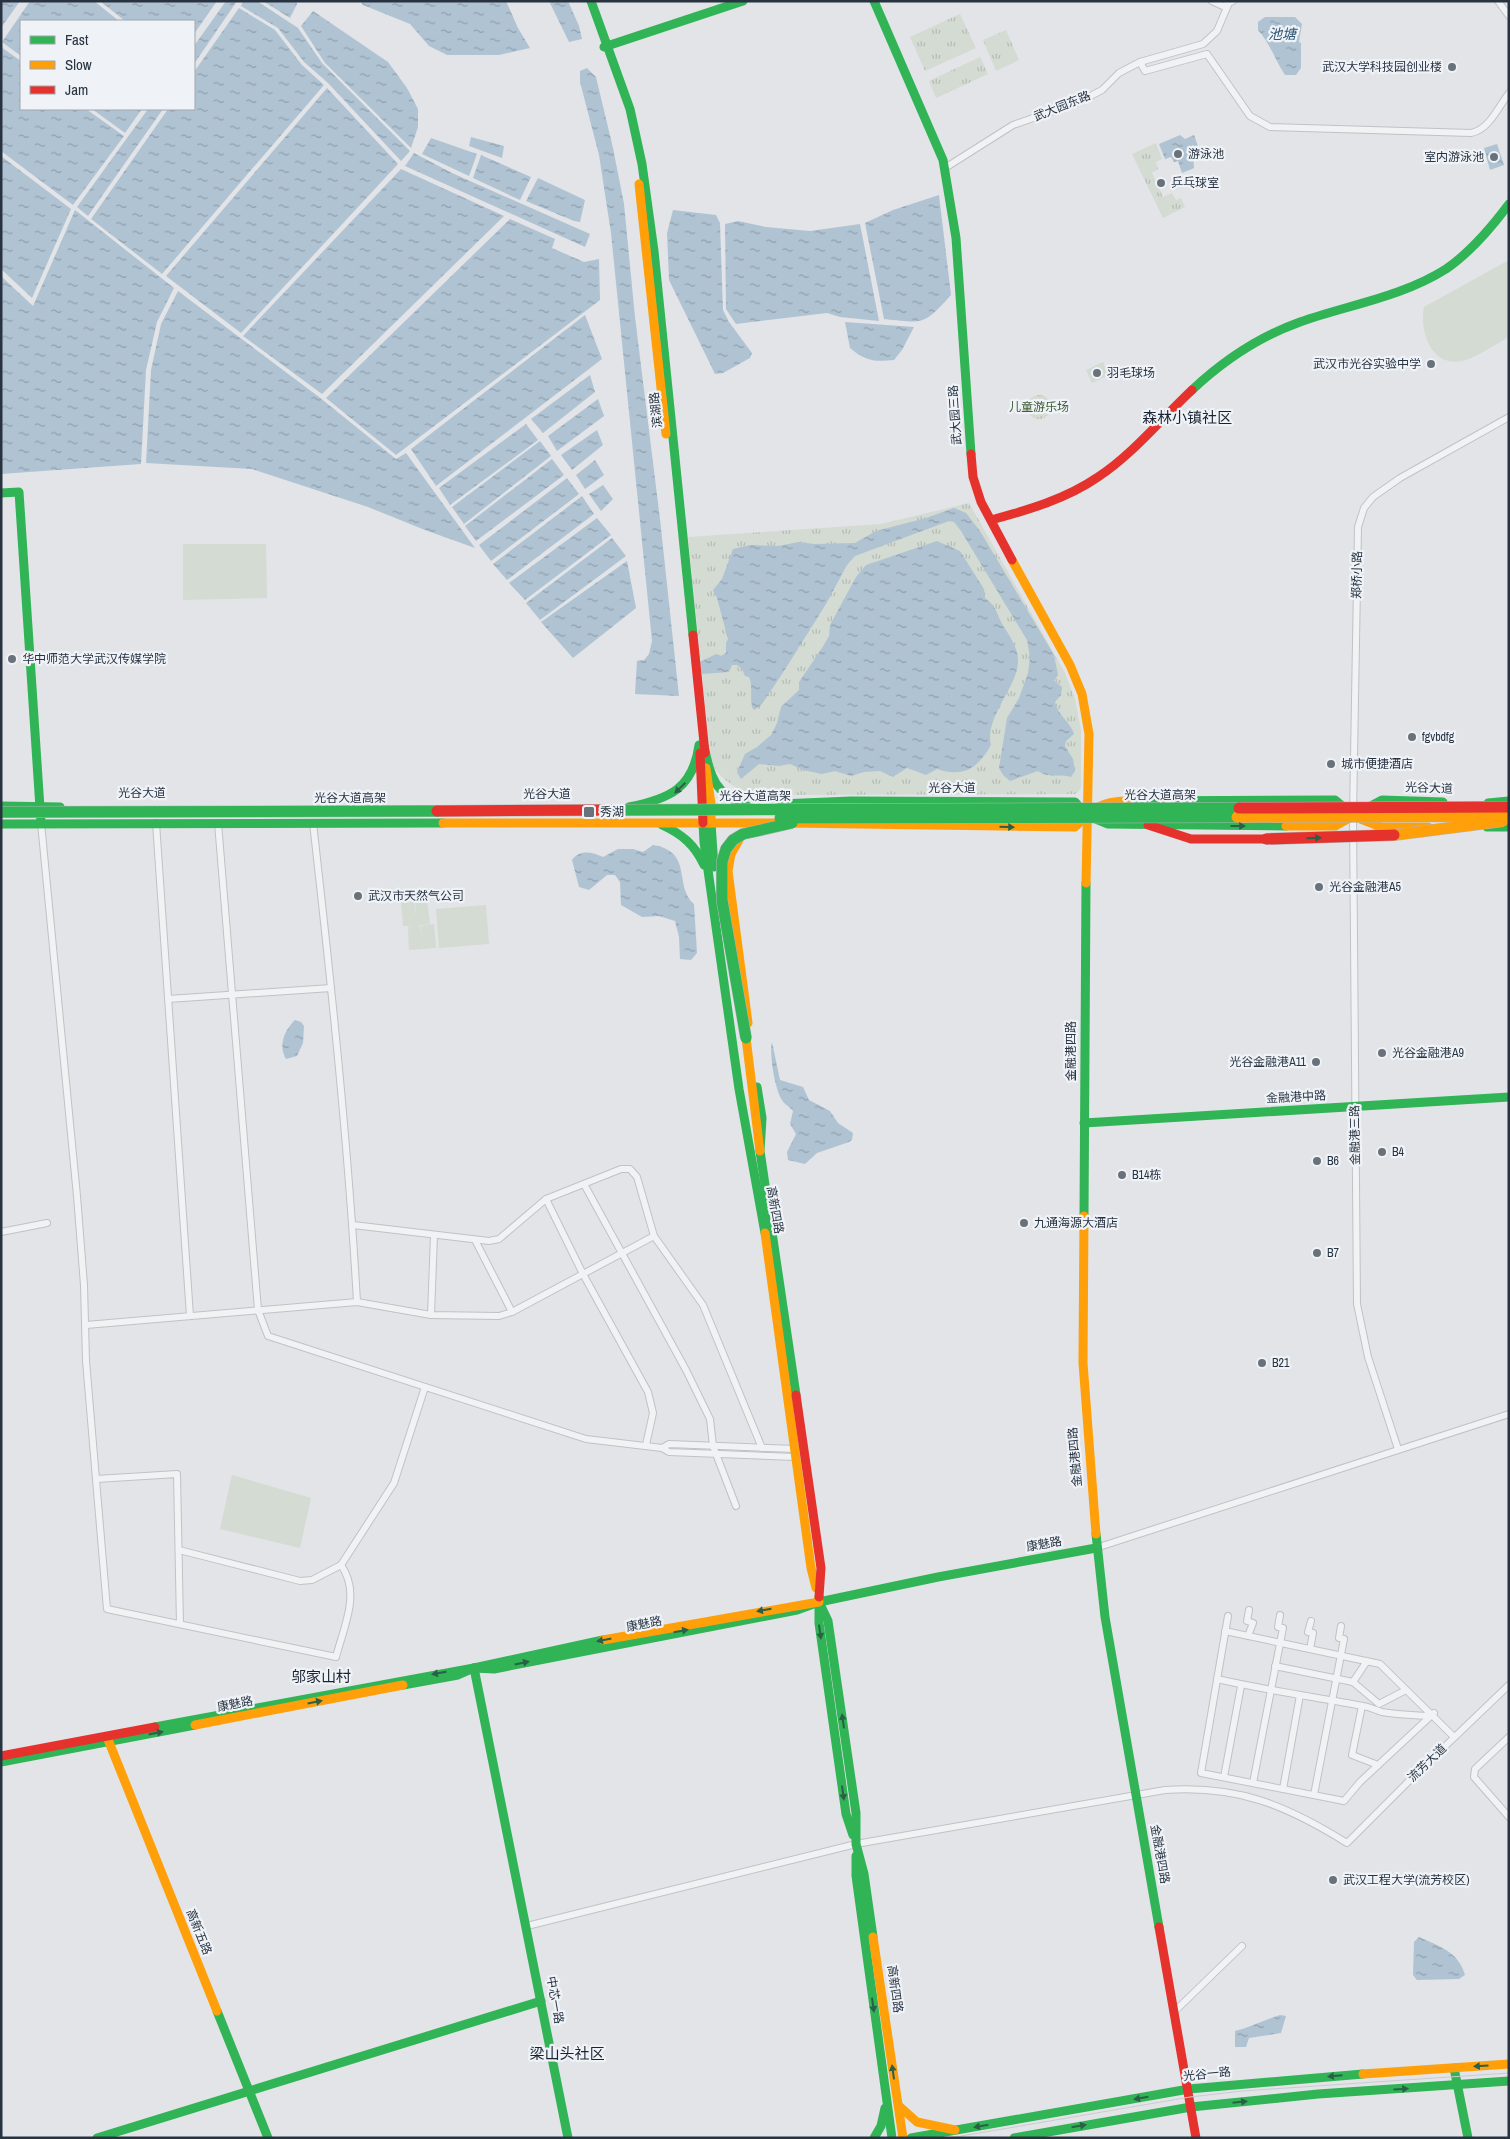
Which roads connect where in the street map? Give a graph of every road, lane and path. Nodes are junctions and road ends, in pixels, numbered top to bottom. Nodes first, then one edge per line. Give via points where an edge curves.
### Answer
1 (587, 1) edge
2 (591, 1) edge
3 (743, 1) edge
4 (874, 1) edge
5 (1498, 1) edge
6 (1213, 2) edge
7 (1230, 3) edge
8 (1223, 15) junction
9 (1509, 16) edge
10 (606, 47) junction
11 (1140, 62) junction
12 (1509, 93) edge
13 (945, 168) junction
14 (1509, 204) edge
15 (1509, 417) edge
16 (1, 493) edge
17 (991, 520) junction
18 (702, 745) junction
19 (706, 804) junction
20 (1509, 804) edge
21 (1, 806) edge
22 (41, 806) junction
23 (747, 806) junction
24 (623, 808) junction
25 (1, 812) edge
26 (1086, 815) junction
27 (1353, 816) junction
28 (848, 818) junction
29 (1509, 818) edge
30 (1, 819) edge
31 (41, 823) junction
32 (156, 823) junction
33 (218, 823) junction
34 (313, 823) junction
35 (641, 823) junction
36 (707, 823) junction
37 (784, 823) junction
38 (1, 824) edge
39 (1148, 825) junction
40 (1509, 827) edge
41 (709, 879) junction
42 (330, 988) junction
43 (233, 994) junction
44 (168, 999) junction
45 (1509, 1096) edge
46 (1355, 1108) junction
47 (1084, 1123) junction
48 (760, 1151) junction
49 (584, 1184) junction
50 (546, 1199) junction
51 (47, 1223) dead end
52 (353, 1225) junction
53 (1, 1232) edge
54 (434, 1235) junction
55 (654, 1236) junction
56 (475, 1240) junction
57 (621, 1254) junction
58 (583, 1274) junction
59 (357, 1302) junction
60 (258, 1310) junction
61 (512, 1312) junction
62 (431, 1315) junction
63 (190, 1316) junction
64 (86, 1325) junction
65 (426, 1387) junction
66 (1509, 1414) edge
67 (646, 1446) junction
68 (713, 1446) junction
69 (662, 1448) junction
70 (762, 1448) junction
71 (1398, 1449) junction
72 (796, 1453) junction
73 (716, 1454) junction
74 (96, 1479) junction
75 (736, 1506) dead end
76 (1096, 1548) junction
77 (179, 1550) junction
78 (341, 1565) junction
79 (819, 1602) junction
80 (1249, 1610) dead end
81 (1280, 1615) dead end
82 (1228, 1616) dead end
83 (1311, 1621) dead end
84 (180, 1624) junction
85 (1341, 1626) dead end
86 (1225, 1631) junction
87 (1248, 1636) junction
88 (1280, 1643) junction
89 (1310, 1649) junction
90 (1372, 1654) dead end
91 (1341, 1656) junction
92 (1370, 1662) junction
93 (1275, 1666) junction
94 (474, 1668) junction
95 (1337, 1679) junction
96 (1217, 1680) junction
97 (1353, 1682) junction
98 (1509, 1685) edge
99 (1241, 1686) junction
100 (1270, 1689) junction
101 (1406, 1690) junction
102 (1300, 1695) junction
103 (1332, 1701) junction
104 (1362, 1706) junction
105 (1432, 1714) junction
106 (1454, 1737) junction
107 (1509, 1737) edge
108 (107, 1739) junction
109 (1, 1756) edge
110 (1, 1762) edge
111 (1378, 1765) junction
112 (1224, 1778) junction
113 (1253, 1783) junction
114 (1283, 1789) junction
115 (1136, 1794) junction
116 (1314, 1795) junction
117 (1509, 1817) edge
118 (856, 1844) junction
119 (527, 1926) junction
120 (1242, 1946) dead end
121 (541, 2002) junction
122 (1174, 2012) junction
123 (1509, 2064) edge
124 (1454, 2068) junction
125 (1509, 2081) edge
126 (1457, 2085) junction
127 (1189, 2089) junction
128 (885, 2092) junction
129 (248, 2093) junction
130 (897, 2101) junction
131 (1191, 2107) junction
132 (955, 2130) junction
133 (97, 2138) edge
134 (110, 2138) edge
135 (268, 2138) edge
136 (568, 2138) edge
137 (874, 2138) edge
138 (892, 2138) edge
139 (903, 2138) edge
140 (911, 2138) edge
141 (1014, 2138) edge
142 (1196, 2138) edge
143 (1468, 2138) edge

1 - 10 main road, 滨湖路
2 - 10 main road, 滨湖路
3 - 10 main road
4 - 13 main road, 武大园三路
5 - 9 street
6 - 7 street via 1223,6
6 - 8 street
7 - 8 street, 武大园东路
8 - 11 street, 武大园东路 via 1217,31 1203,44
10 - 18 main road, 滨湖路 via 637,164
11 - 12 street via 1145,71 1207,54 1250,116 1270,128 1471,133 1485,126
11 - 13 street, 武大园东路 via 1119,73 1102,90 1079,102 1013,125
13 - 17 main road, 武大园三路 via 956,238 973,477
14 - 17 main road via 1470,250 1438,274 1392,294 1286,327 1256,341 1211,372 1101,476 1054,501
15 - 27 street, 郑桥小路 via 1400,478 1373,497 1364,508 1358,527
16 - 22 main road via 19,492
17 - 26 main road, 武大园三路 via 1070,665 1082,694 1089,734
18 - 19 main road, 滨湖路
18 - 23 main road via 712,780 722,794
18 -> 24 main road via 695,769 675,793 646,804
19 - 23 main road, 光谷大道
19 - 24 main road, 光谷大道
19 - 36 main road, 滨湖路
20 - 25 main road, 光谷大道高架, bridge
20 - 27 main road, 光谷大道 via 1382,800
21 - 22 main road, 光谷大道
22 - 24 main road, 光谷大道
22 - 31 main road
23 - 26 main road, 光谷大道 via 850,801 1075,802
26 - 27 main road via 1108,801 1287,799 1335,800
37 -> 26 main road via 1075,827
26 - 39 main road, 光谷大道 via 1108,824
26 - 47 main road, 金融港四路
39 -> 27 main road, 光谷大道 via 1335,826
27 - 40 main road via 1381,827
27 - 46 street, 金融港三路
28 - 29 main road, 光谷大道高架, bridge
28 - 30 main road, 光谷大道高架, bridge
28 - 48 main road, bridge via 794,822 748,831 728,845 722,856 722,900 746,1038
39 -> 29 main road, bridge via 1192,839 1266,839 1395,835
31 - 32 main road
31 - 38 main road
31 - 64 street via 77,1196
32 - 33 main road
32 - 44 street
33 - 34 main road
33 - 43 street
34 - 35 main road
34 - 42 street
35 - 36 main road
35 - 41 main road via 660,824 685,835 694,846
36 - 37 main road
36 - 41 main road, 高新四路
36 - 48 main road, 高新四路 via 749,1107
37 - 48 main road, 高新四路 via 752,830 742,836 733,846 728,871 762,1118
41 - 72 main road, 高新四路 via 739,1089 764,1225
42 - 43 street
42 - 52 street
43 - 44 street
43 - 60 street
44 - 63 street
45 - 46 main road, 金融港中路
46 - 47 main road, 金融港中路
46 - 71 street, 金融港三路 via 1358,1304 1368,1357
47 - 76 main road, 金融港四路 via 1083,1362
48 - 79 main road, 高新四路 via 821,1568
49 - 50 street
49 - 55 street via 630,1168 637,1177
49 - 57 street
50 - 56 street via 498,1239
50 - 58 street
51 - 53 street
52 - 54 street
52 - 59 street
54 - 56 street
54 - 62 street
55 - 57 street
55 - 70 street via 703,1305
56 - 61 street
57 - 58 street
57 - 68 street via 710,1419
58 - 61 street
58 - 67 street via 648,1392 653,1413
59 - 60 street
59 - 62 street
60 - 63 street
60 - 65 street via 268,1336
61 - 62 street via 499,1316
63 - 64 street
64 - 74 street
65 - 67 street via 586,1439
65 - 78 street via 394,1483
66 - 71 street
67 - 69 street
68 - 69 street via 670,1444
68 - 70 street
68 - 73 street
69 - 73 street via 668,1452
70 - 72 street
71 - 76 street
72 - 73 street
72 - 79 main road, 高新四路 via 811,1568
73 - 75 street
74 - 77 street via 177,1474
74 - 84 street via 107,1609
76 - 79 main road, 康魅路
76 - 115 main road, 金融港四路
77 - 78 street via 300,1581 312,1580
77 - 84 street
78 - 84 street via 348,1575 352,1597 336,1656
79 - 94 main road, 康魅路 via 797,1610 494,1669
79 - 118 main road, 高新四路 via 828,1621 856,1813
80 - 87 street via 1247,1621 1252,1623
81 - 88 street via 1278,1627 1283,1628
82 - 86 street
83 - 89 street via 1308,1632 1313,1633
85 - 91 street via 1339,1638 1344,1639
86 - 87 street
86 - 96 street
87 - 88 street
88 - 89 street
88 - 93 street
89 - 91 street
90 - 92 street
91 - 92 street
91 - 95 street
92 - 97 street
92 - 101 street via 1380,1664
93 - 95 street
93 - 100 street
94 - 108 main road, 康魅路 via 406,1678
94 - 119 main road, 中芯一路
95 - 97 street
95 - 103 street
96 - 99 street
96 - 112 street via 1201,1773
97 - 101 street via 1379,1704
98 - 106 street, 流芳大道
99 - 100 street
99 - 112 street
100 - 102 street
100 - 113 street
101 - 105 street
102 - 103 street
102 - 114 street
103 - 104 street
103 - 116 street
104 - 105 street via 1399,1714
104 - 111 street via 1352,1755
105 - 106 street
105 - 111 street
106 - 115 street, 流芳大道 via 1347,1843 1288,1809 1238,1794 1204,1789
107 - 117 street via 1475,1769 1474,1774 1475,1781
108 - 109 main road, 康魅路
108 - 110 main road, 康魅路
108 - 129 main road, 高新五路
111 - 116 street via 1344,1801
112 - 113 street
113 - 114 street
114 - 116 street
115 - 118 street
115 - 122 main road, 金融港四路
118 - 119 street
118 -> 128 main road, 高新四路 via 856,1876
130 -> 118 main road, 高新四路 via 864,1874
119 - 121 main road, 中芯一路
120 - 122 street
121 - 129 main road
121 - 136 main road, 中芯一路
122 - 127 main road, 金融港四路
123 -> 124 main road, 光谷一路
124 - 126 main road
124 -> 127 main road, 光谷一路
125 - 126 main road
131 -> 126 main road
126 - 143 main road
127 - 131 main road, 金融港四路
127 -> 132 main road, 光谷一路
128 - 137 main road via 884,2115
128 - 138 main road, 高新四路
129 - 133 main road
129 - 134 main road
129 - 135 main road, 高新五路
130 - 132 main road via 914,2122
130 - 139 main road, 高新四路
141 -> 131 main road
131 - 142 main road, 金融港四路
132 - 140 main road, 光谷一路

